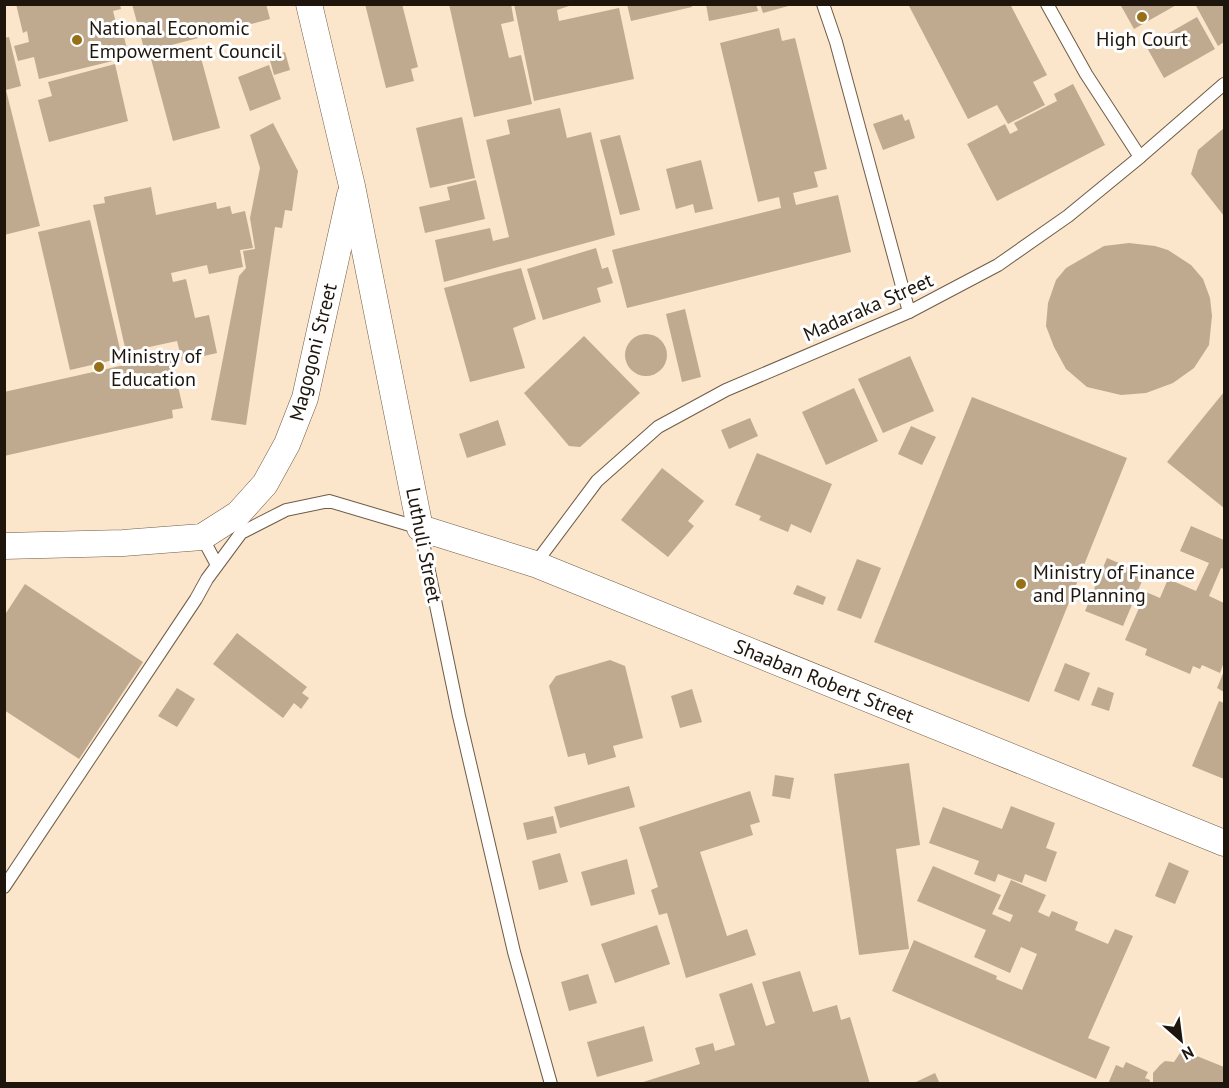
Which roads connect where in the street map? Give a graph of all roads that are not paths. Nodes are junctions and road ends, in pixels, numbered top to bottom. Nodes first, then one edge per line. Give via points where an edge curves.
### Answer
1 (309, 4) edge
2 (823, 4) edge
3 (1047, 4) edge
4 (1224, 84) edge
5 (1140, 157) junction
6 (352, 186) junction
7 (909, 312) junction
8 (240, 523) junction
9 (420, 528) junction
10 (202, 537) junction
11 (4, 546) edge
12 (535, 564) junction
13 (218, 565) junction
14 (1224, 843) edge
15 (4, 887) edge
16 (551, 1083) edge

1 - 6 street, Luthuli Street
2 - 7 lane
3 - 5 lane via 1086,74
4 - 5 lane, Madaraka Street
5 - 7 lane, Madaraka Street via 1068,216 998,265
6 - 8 street, Magogoni Street via 305,398 287,444
6 - 9 street, Luthuli Street
7 - 12 lane, Madaraka Street via 726,390 658,427 597,481
8 - 9 lane via 329,501
8 - 10 street, Magogoni Street
8 - 13 lane
9 - 12 street, Shaaban Robert Street
9 - 16 lane, Luthuli Street via 514,952
10 - 11 street, Magogoni Street
10 - 13 lane
12 - 14 street, Shaaban Robert Street
13 - 15 lane

